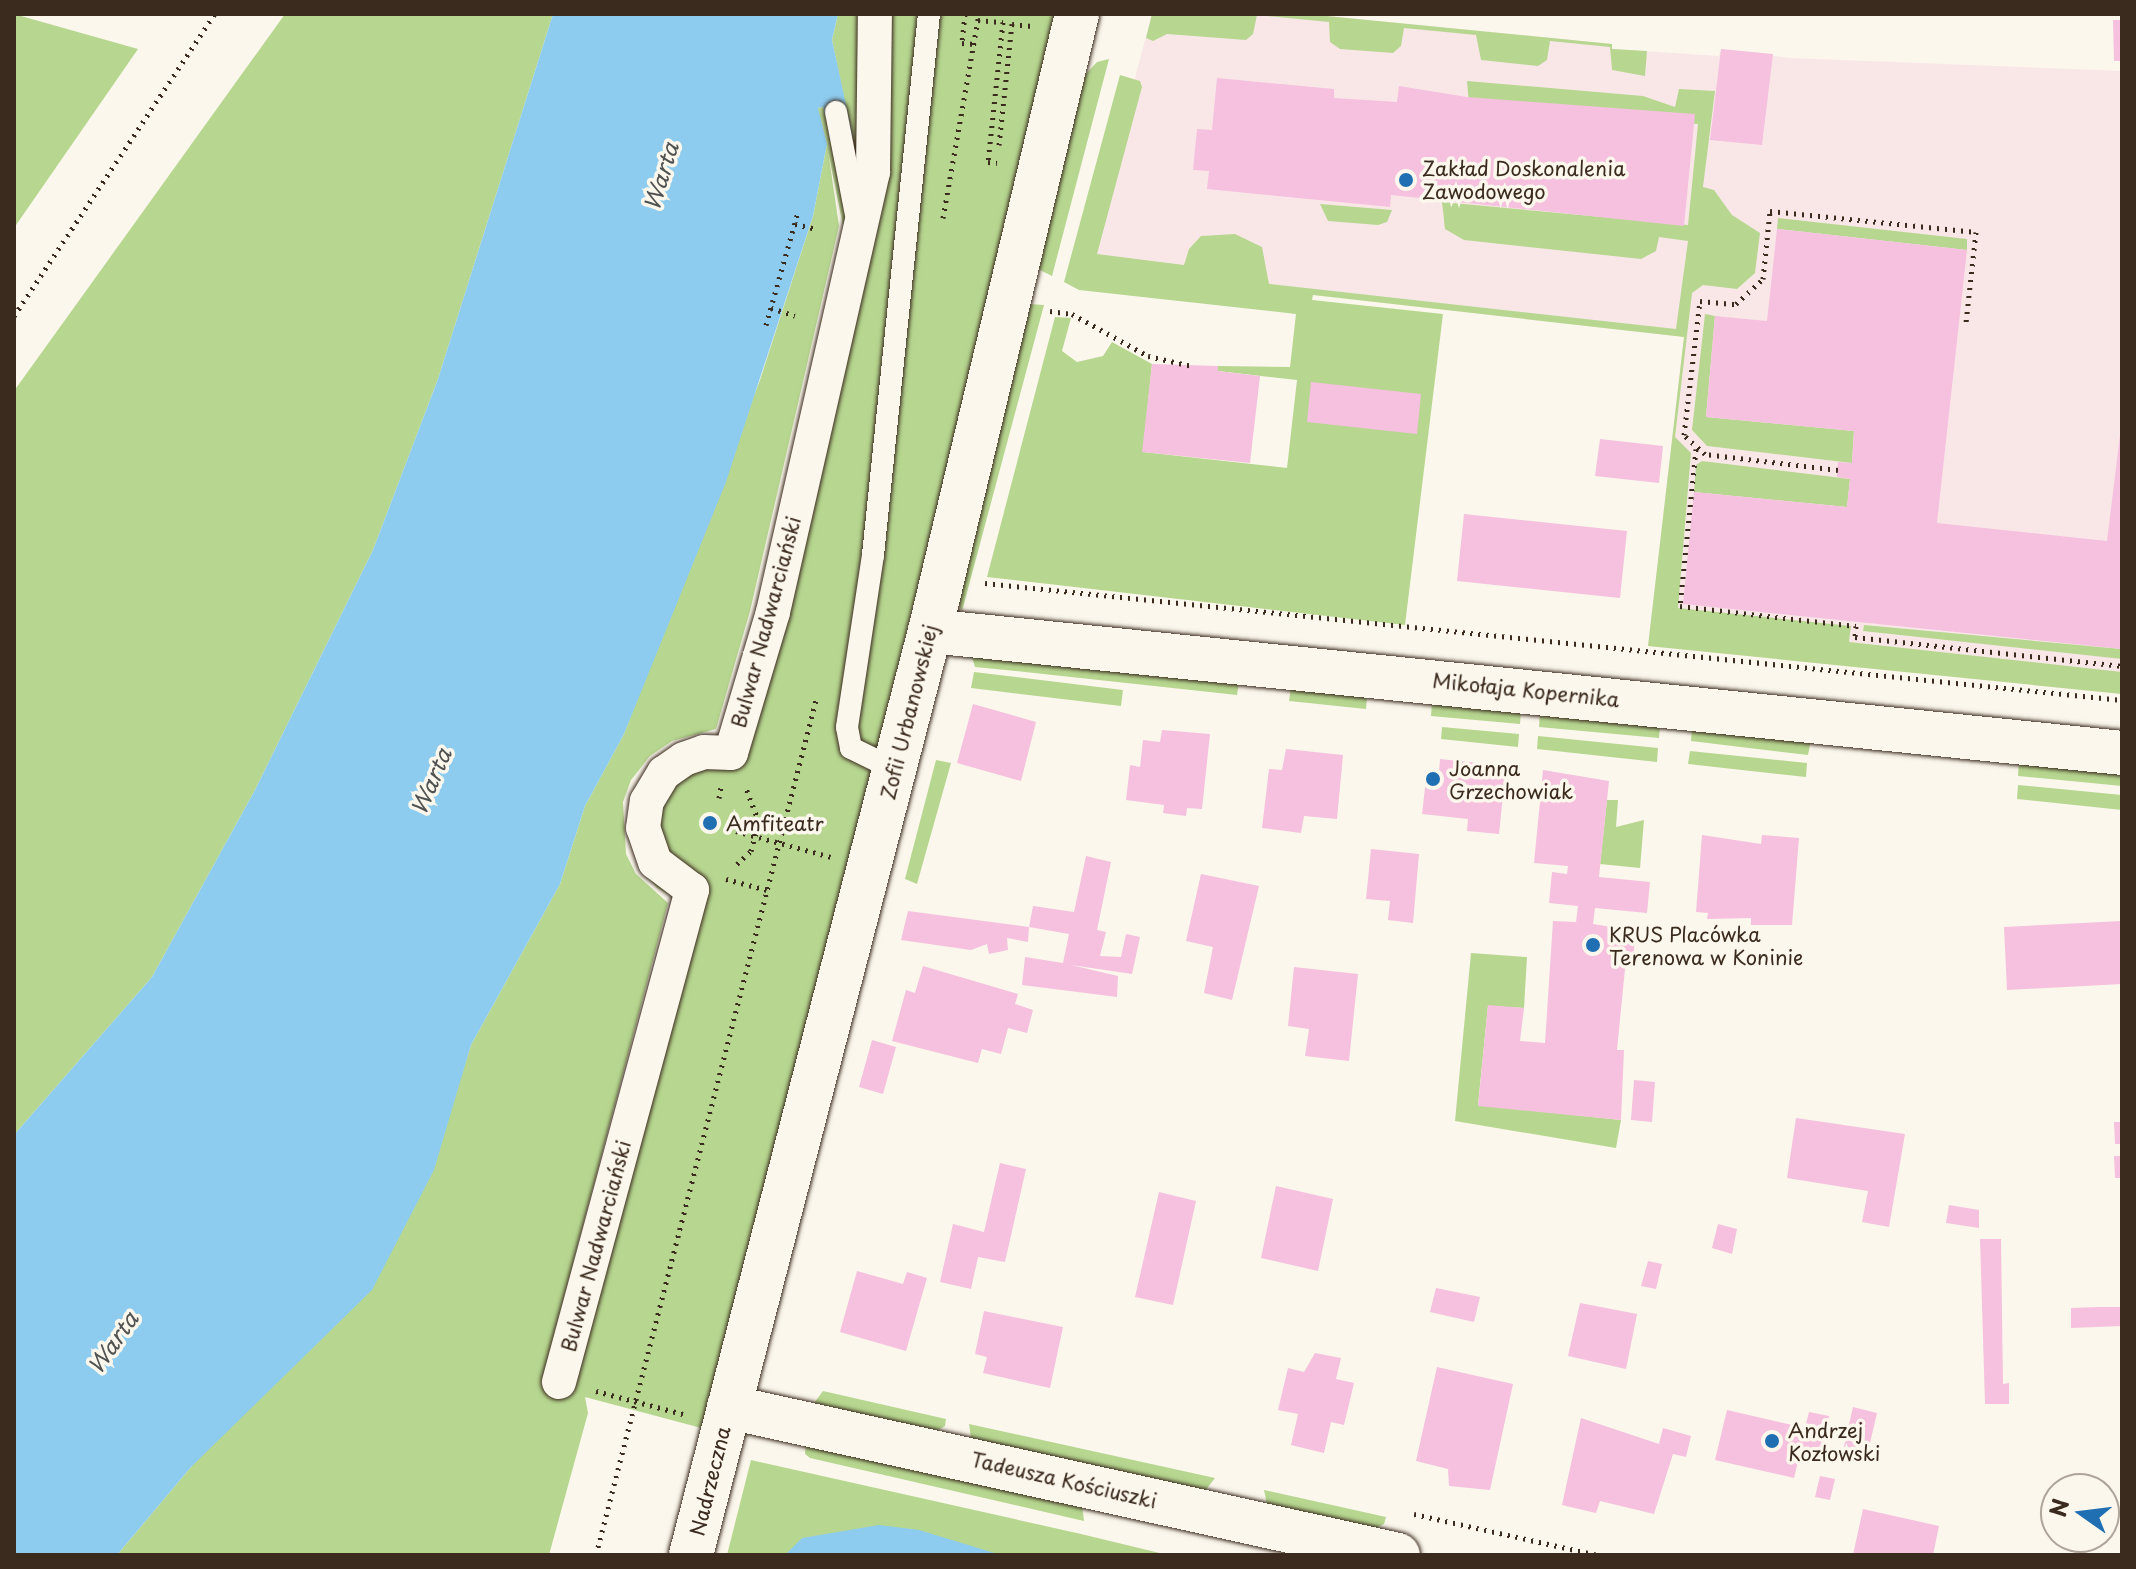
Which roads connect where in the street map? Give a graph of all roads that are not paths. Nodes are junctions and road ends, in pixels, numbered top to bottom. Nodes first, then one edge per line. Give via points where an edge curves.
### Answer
1 (875, 14) edge
2 (929, 14) edge
3 (1061, 21) edge
4 (836, 112) dead end
5 (859, 233) junction
6 (930, 631) junction
7 (2122, 753) edge
8 (894, 769) junction
9 (559, 1382) dead end
10 (729, 1407) junction
11 (691, 1555) edge
12 (1398, 1555) edge

1 - 5 street, Bulwar Nadwarciański via 873,172
2 - 8 lane via 873,555 847,727 851,748
3 - 6 street, Zofii Urbanowskiej
4 - 5 lane
5 - 9 street, Bulwar Nadwarciański via 773,612 731,753 704,752 684,759 664,773 647,801 643,828 655,862 692,890
6 - 7 street, Mikołaja Kopernika
6 - 8 street, Zofii Urbanowskiej
8 - 10 street, Zofii Urbanowskiej
10 - 11 street, Nadrzeczna
10 - 12 street, Tadeusza Kościuszki

